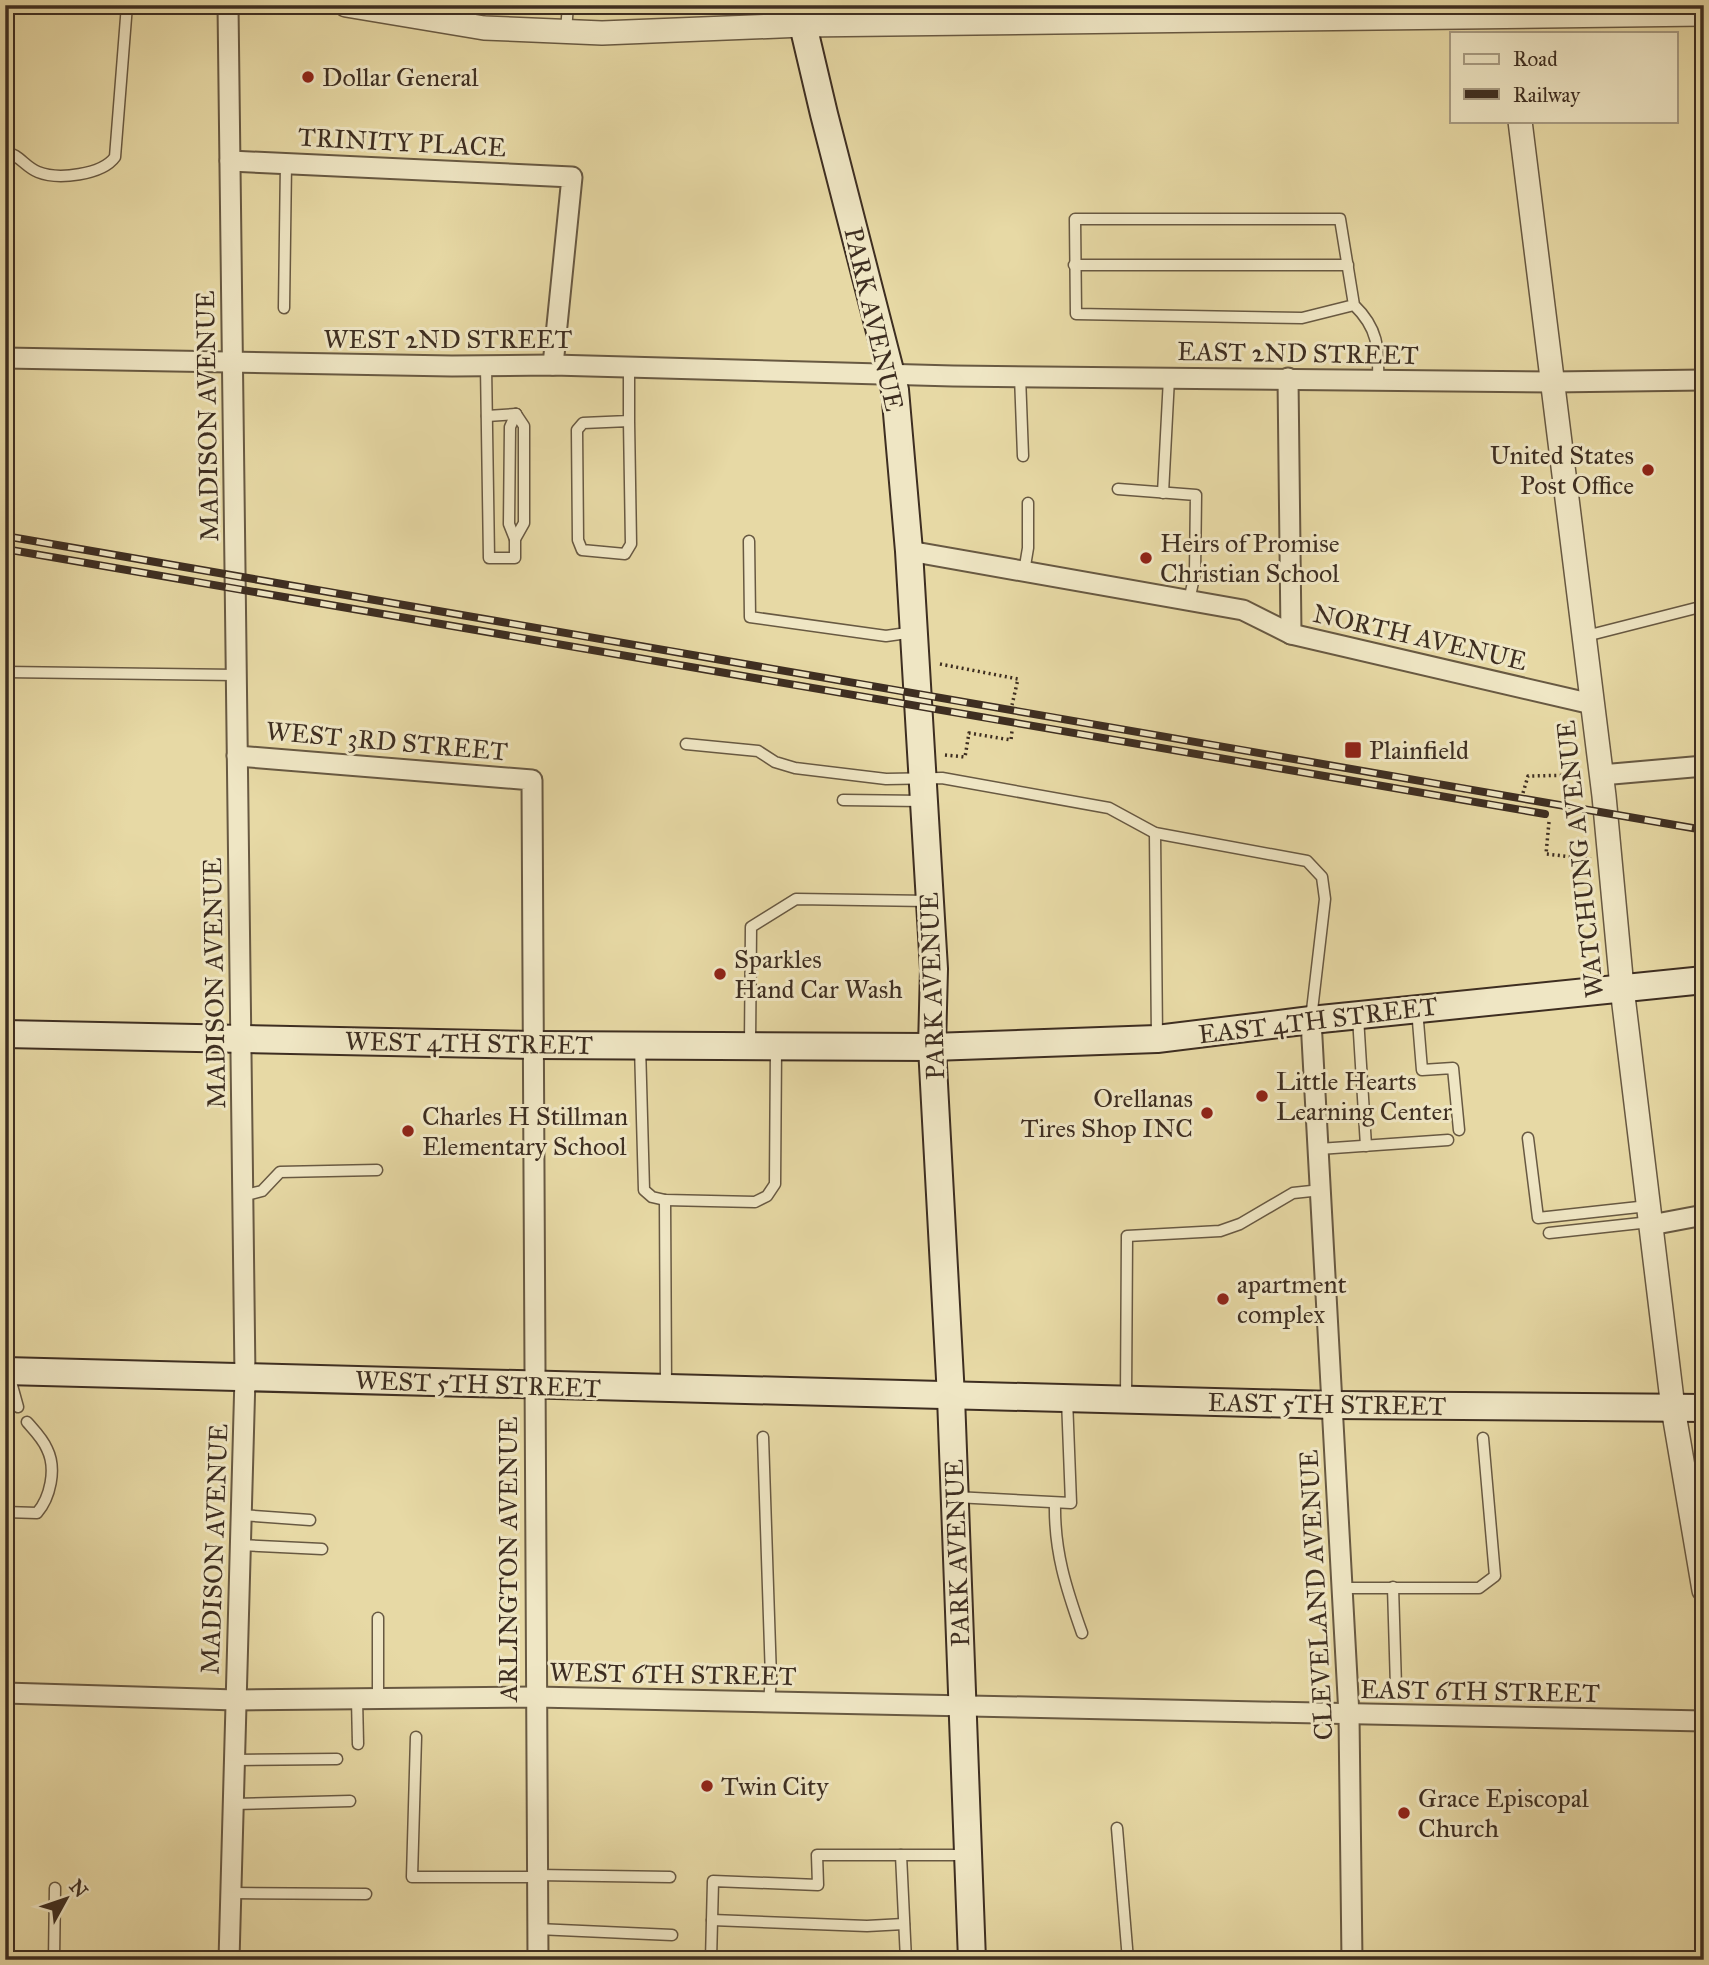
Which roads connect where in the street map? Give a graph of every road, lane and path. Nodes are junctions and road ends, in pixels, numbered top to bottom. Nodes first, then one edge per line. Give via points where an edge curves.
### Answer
1 (127, 5) edge
2 (228, 5) edge
3 (346, 5) edge
4 (568, 5) edge
5 (1704, 13) edge
6 (803, 15) edge
7 (1508, 18) edge
8 (566, 31) junction
9 (1520, 122) edge
10 (5, 152) edge
11 (230, 161) junction
12 (286, 163) junction
13 (1074, 265) junction
14 (1348, 265) junction
15 (1354, 305) junction
16 (284, 308) dead end
17 (5, 358) edge
18 (232, 362) junction
19 (553, 365) junction
20 (486, 366) junction
21 (629, 367) junction
22 (891, 374) junction
23 (1020, 376) junction
24 (1169, 377) junction
25 (1288, 378) junction
26 (1378, 380) junction
27 (1704, 380) edge
28 (1552, 382) junction
29 (487, 416) junction
30 (629, 421) junction
31 (1023, 456) dead end
32 (1118, 489) dead end
33 (1163, 493) junction
34 (1028, 503) dead end
35 (748, 541) dead end
36 (909, 551) junction
37 (1024, 572) junction
38 (1189, 601) junction
39 (1704, 606) edge
40 (914, 632) junction
41 (1291, 634) junction
42 (1584, 637) junction
43 (915, 659) junction
44 (5, 672) edge
45 (236, 675) junction
46 (1592, 704) junction
47 (1012, 705) dead end
48 (1012, 731) dead end
49 (686, 744) dead end
50 (921, 753) junction
51 (237, 756) junction
52 (1704, 766) edge
53 (1556, 775) dead end
54 (1601, 775) junction
55 (532, 780) joint
56 (923, 791) junction
57 (1523, 793) dead end
58 (842, 800) dead end
59 (1549, 822) dead end
60 (1155, 833) junction
61 (1611, 861) junction
62 (930, 901) junction
63 (1704, 980) edge
64 (1622, 988) junction
65 (1417, 1009) junction
66 (1358, 1015) junction
67 (1311, 1020) junction
68 (5, 1034) edge
69 (241, 1039) junction
70 (1157, 1039) junction
71 (536, 1045) junction
72 (640, 1045) junction
73 (763, 1046) junction
74 (932, 1046) junction
75 (1459, 1130) dead end
76 (1528, 1138) dead end
77 (1448, 1140) dead end
78 (1366, 1146) junction
79 (1319, 1149) junction
80 (377, 1170) dead end
81 (1322, 1190) junction
82 (242, 1196) junction
83 (665, 1200) junction
84 (1704, 1215) edge
85 (1650, 1218) junction
86 (1549, 1233) dead end
87 (7, 1371) edge
88 (245, 1377) junction
89 (534, 1386) junction
90 (666, 1390) junction
91 (951, 1396) junction
92 (1066, 1399) junction
93 (1126, 1400) junction
94 (1334, 1405) junction
95 (18, 1408) dead end
96 (1674, 1408) junction
97 (1704, 1408) edge
98 (27, 1422) dead end
99 (763, 1437) dead end
100 (1483, 1438) dead end
101 (955, 1497) junction
102 (1055, 1503) junction
103 (5, 1512) edge
104 (241, 1515) junction
105 (310, 1520) dead end
106 (240, 1545) junction
107 (322, 1549) dead end
108 (1393, 1587) junction
109 (1343, 1588) junction
110 (1704, 1590) edge
111 (379, 1618) dead end
112 (1082, 1633) dead end
113 (1396, 1687) dead end
114 (5, 1693) edge
115 (535, 1698) junction
116 (357, 1699) junction
117 (378, 1699) junction
118 (236, 1700) junction
119 (769, 1702) junction
120 (962, 1705) junction
121 (1349, 1715) junction
122 (1704, 1721) edge
123 (416, 1737) dead end
124 (358, 1744) dead end
125 (235, 1759) junction
126 (337, 1759) dead end
127 (350, 1801) dead end
128 (233, 1804) junction
129 (1117, 1828) dead end
130 (968, 1854) junction
131 (901, 1855) junction
132 (537, 1876) junction
133 (670, 1877) dead end
134 (55, 1888) dead end
135 (231, 1893) junction
136 (366, 1894) dead end
137 (712, 1920) junction
138 (904, 1924) junction
139 (537, 1929) junction
140 (672, 1934) dead end
141 (54, 1960) edge
142 (229, 1960) edge
143 (538, 1960) edge
144 (711, 1960) edge
145 (906, 1960) edge
146 (972, 1960) edge
147 (1128, 1960) edge
148 (1352, 1960) edge

1 - 10 lane via 115,158 110,165 80,174 37,172
2 - 11 street, MADISON AVENUE
3 - 8 street via 484,28
4 - 8 lane
5 - 7 street
6 - 7 street
6 - 8 street
6 - 22 main road, PARK AVENUE
9 - 28 street, WATCHUNG AVENUE
11 - 12 street, TRINITY PLACE
11 - 18 street, MADISON AVENUE
12 - 16 lane
12 - 19 street, TRINITY PLACE via 572,177
13 - 14 lane
13 - 14 lane via 1075,219 1340,219
13 - 15 lane via 1076,314 1302,318
14 - 15 lane
15 - 26 lane via 1369,319 1379,342
17 - 18 street, WEST 2ND STREET
18 - 20 street, WEST 2ND STREET
18 - 45 street, MADISON AVENUE
19 - 20 street, WEST 2ND STREET
19 - 21 street, WEST 2ND STREET
20 - 29 lane
21 - 22 street, WEST 2ND STREET
21 - 30 lane
22 - 23 street, EAST 2ND STREET
22 - 36 main road, PARK AVENUE
23 - 24 street, EAST 2ND STREET
23 - 31 lane
24 - 25 street, EAST 2ND STREET
24 - 33 lane
25 - 26 street, EAST 2ND STREET
25 - 41 street
26 - 28 street, EAST 2ND STREET
27 - 28 street, EAST 2ND STREET
28 - 42 street, WATCHUNG AVENUE
29 - 29 lane via 489,558 515,558 509,524 510,427 516,414
30 - 30 lane via 583,424 577,430 578,540 582,550 625,554 631,544
32 - 33 lane
33 - 38 lane via 1196,495 1195,573
34 - 37 lane
35 - 40 lane via 750,617 886,636
36 - 37 street, NORTH AVENUE
36 - 40 main road, PARK AVENUE
37 - 38 street, NORTH AVENUE
38 - 41 street, NORTH AVENUE via 1243,610
39 - 42 lane
40 - 43 main road, PARK AVENUE
41 - 46 street, NORTH AVENUE
42 - 46 street, WATCHUNG AVENUE
43 - 47 path via 1018,679
43 - 50 main road, PARK AVENUE
44 - 45 lane
45 - 51 street, MADISON AVENUE
46 - 54 street, WATCHUNG AVENUE
48 - 50 path via 1011,740 969,733 965,757
49 - 56 lane via 758,751 795,768
50 - 56 main road, PARK AVENUE
51 - 55 street, WEST 3RD STREET
51 - 69 street, MADISON AVENUE
52 - 54 street
53 - 57 path via 1528,776
54 - 61 street, WATCHUNG AVENUE
55 - 71 street, ARLINGTON AVENUE
56 - 58 lane
56 - 60 lane via 942,778 1109,808
56 - 62 main road, PARK AVENUE
59 - 61 path via 1546,854
60 - 67 lane via 1307,861 1322,877 1325,899
60 - 70 lane
61 - 64 street, WATCHUNG AVENUE
62 - 73 lane via 796,899 751,928
62 - 74 main road, PARK AVENUE
63 - 64 main road, EAST 4TH STREET
64 - 65 main road, EAST 4TH STREET
64 - 85 street, WATCHUNG AVENUE
65 - 66 main road, EAST 4TH STREET
65 - 75 lane via 1422,1070 1453,1068
66 - 67 main road, EAST 4TH STREET
66 - 78 lane
67 - 70 main road, EAST 4TH STREET
67 - 79 street, CLEVELAND AVENUE
68 - 69 main road, WEST 4TH STREET
69 - 71 main road, WEST 4TH STREET
69 - 82 street, MADISON AVENUE
70 - 74 main road, EAST 4TH STREET
71 - 72 main road, WEST 4TH STREET
71 - 89 street, ARLINGTON AVENUE
72 - 73 main road, WEST 4TH STREET
72 - 83 lane via 644,1190
73 - 74 main road, WEST 4TH STREET
73 - 83 lane via 772,1190 755,1202
74 - 91 main road, PARK AVENUE
76 - 85 lane via 1538,1218
77 - 78 lane
78 - 79 lane
79 - 81 street, CLEVELAND AVENUE
80 - 82 lane via 280,1172 262,1191
81 - 93 lane via 1293,1193 1220,1231 1127,1236
81 - 94 street, CLEVELAND AVENUE
82 - 88 street, MADISON AVENUE
83 - 90 lane
84 - 85 street
85 - 86 lane
85 - 96 street, WATCHUNG AVENUE
87 - 88 main road, WEST 5TH STREET
87 - 95 lane
88 - 89 main road, WEST 5TH STREET
88 - 104 street, MADISON AVENUE
89 - 90 main road, WEST 5TH STREET
89 - 115 street, ARLINGTON AVENUE
90 - 91 main road, WEST 5TH STREET
91 - 92 main road, EAST 5TH STREET
91 - 101 main road, PARK AVENUE
92 - 93 main road, EAST 5TH STREET
92 - 102 lane via 1070,1503
93 - 94 main road, EAST 5TH STREET
94 - 96 main road, EAST 5TH STREET
94 - 109 street, CLEVELAND AVENUE
96 - 97 main road, EAST 5TH STREET
96 - 110 street, WATCHUNG AVENUE
98 - 103 lane via 48,1451 47,1501 37,1513
99 - 119 lane
100 - 108 lane via 1495,1576 1479,1588
101 - 102 lane
101 - 120 main road, PARK AVENUE
102 - 112 lane via 1057,1559
104 - 105 lane
104 - 106 street, MADISON AVENUE
106 - 107 lane
106 - 118 street, MADISON AVENUE
108 - 109 lane
108 - 113 lane
109 - 121 street, CLEVELAND AVENUE
111 - 117 lane
114 - 118 street, WEST 6TH STREET
115 - 117 street, WEST 6TH STREET
115 - 119 street, WEST 6TH STREET
115 - 132 street, ARLINGTON AVENUE
116 - 117 street, WEST 6TH STREET
116 - 118 street, WEST 6TH STREET
116 - 124 lane
118 - 125 street, MADISON AVENUE
119 - 120 street, WEST 6TH STREET
120 - 121 street, EAST 6TH STREET
120 - 130 main road, PARK AVENUE
121 - 122 street, EAST 6TH STREET
121 - 148 street, CLEVELAND AVENUE
123 - 132 lane via 412,1877
125 - 126 lane
125 - 128 street, MADISON AVENUE
127 - 128 lane
128 - 135 street, MADISON AVENUE
129 - 147 lane
130 - 131 lane
130 - 146 main road, PARK AVENUE
131 - 137 lane via 817,1855 818,1885 712,1881
131 - 138 lane
132 - 133 lane
132 - 139 street, ARLINGTON AVENUE
134 - 141 lane
135 - 136 lane
135 - 142 street, MADISON AVENUE
137 - 138 lane
137 - 144 lane
138 - 145 lane
139 - 140 lane
139 - 143 street, ARLINGTON AVENUE

